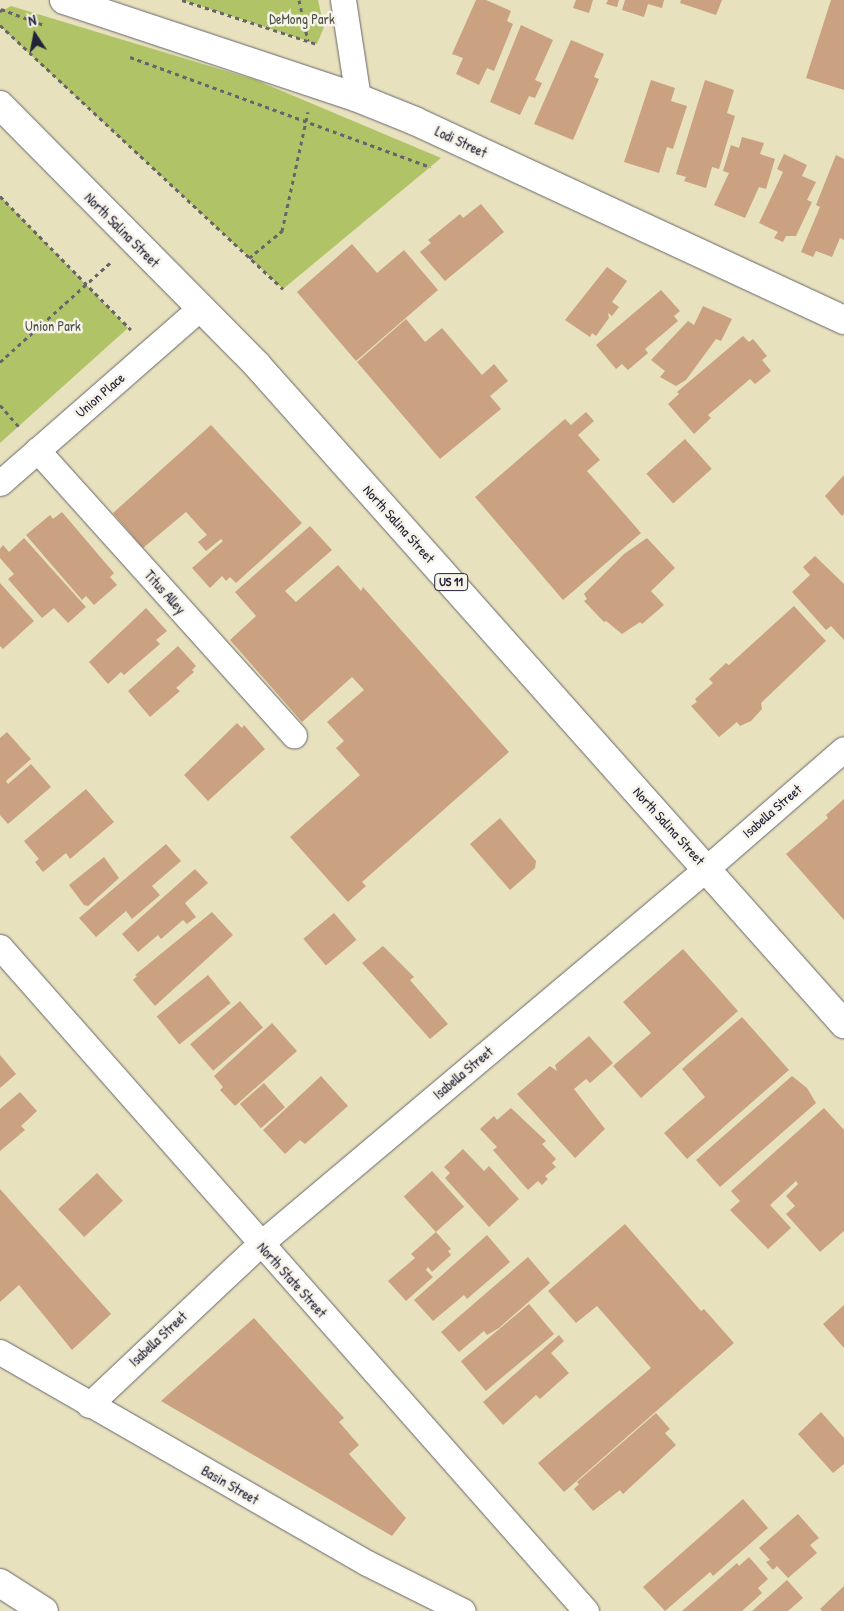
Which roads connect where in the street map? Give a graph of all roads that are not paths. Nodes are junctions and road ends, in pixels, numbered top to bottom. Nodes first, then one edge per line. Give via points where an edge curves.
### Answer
1 (64, 0) edge
2 (343, 0) edge
3 (358, 98) junction
4 (0, 105) edge
5 (200, 308) junction
6 (844, 320) edge
7 (37, 450) junction
8 (0, 483) edge
9 (294, 735) dead end
10 (844, 749) edge
11 (707, 868) junction
12 (0, 947) edge
13 (844, 1024) edge
14 (260, 1244) junction
15 (0, 1352) edge
16 (89, 1405) junction
17 (0, 1583) edge
18 (44, 1611) edge
19 (463, 1611) edge
20 (586, 1611) edge

1 - 3 main road, Lodi Street
2 - 3 street
3 - 6 main road, Lodi Street
4 - 5 main road, North Salina Street / US 11
5 - 7 street, Union Place
5 - 11 main road, North Salina Street / US 11 via 257,365
7 - 8 street, Union Place
7 - 9 street, Titus Alley
10 - 11 street, Isabella Street
11 - 13 main road, North Salina Street / US 11
11 - 14 street, Isabella Street
12 - 14 street, North State Street
14 - 16 street, Isabella Street
14 - 20 street, North State Street
15 - 16 street, Basin Street
16 - 19 street, Basin Street via 366,1563
17 - 18 main road

